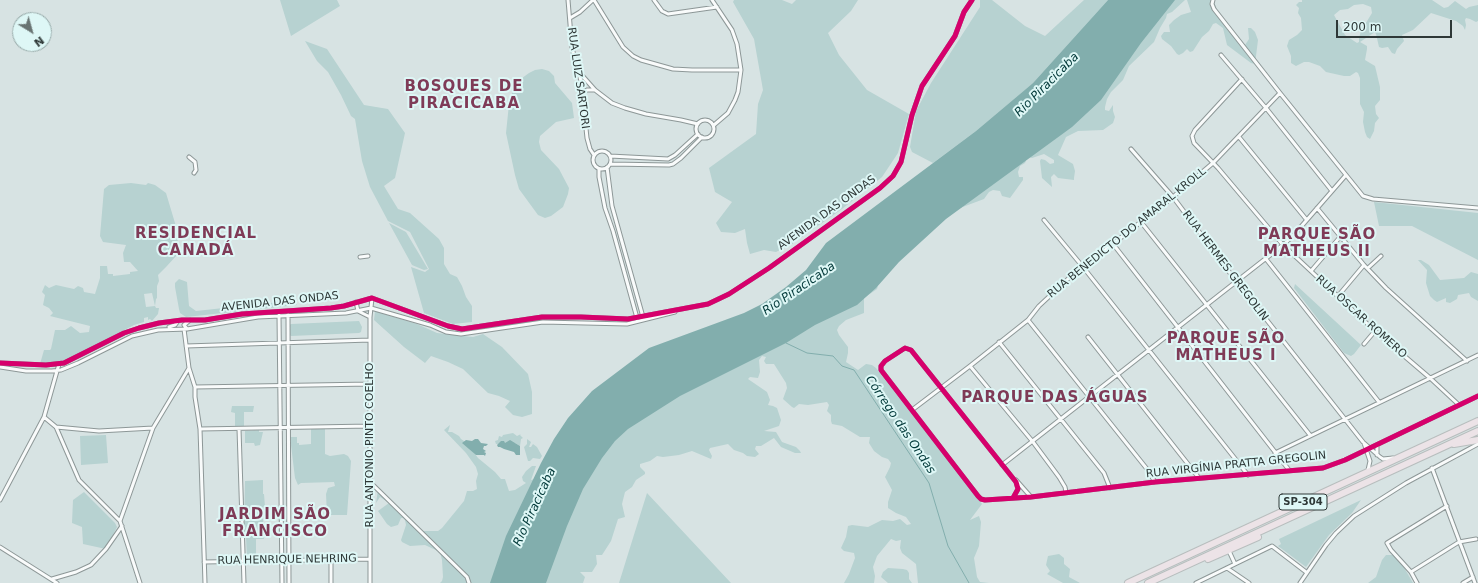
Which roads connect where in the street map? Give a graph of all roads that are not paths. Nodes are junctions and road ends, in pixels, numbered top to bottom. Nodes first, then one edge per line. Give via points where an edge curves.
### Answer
1 (568, 0) edge
2 (594, 0) edge
3 (654, 0) edge
4 (712, 0) edge
5 (972, 0) edge
6 (1213, 0) edge
7 (717, 7) junction
8 (570, 18) junction
9 (1221, 55) dead end
10 (740, 70) junction
11 (578, 71) junction
12 (1242, 79) junction
13 (595, 90) junction
14 (1280, 93) junction
15 (582, 94) junction
16 (1266, 108) junction
17 (698, 124) junction
18 (714, 125) junction
19 (698, 134) junction
20 (702, 137) junction
21 (1239, 137) junction
22 (1131, 149) dead end
23 (594, 155) junction
24 (610, 156) junction
25 (189, 157) dead end
26 (1213, 163) junction
27 (610, 164) junction
28 (607, 167) junction
29 (599, 169) junction
30 (194, 173) dead end
31 (1346, 175) junction
32 (1332, 191) junction
33 (1173, 197) junction
34 (612, 206) junction
35 (605, 208) junction
36 (1317, 208) junction
37 (1478, 208) edge
38 (1306, 219) junction
39 (1044, 220) dead end
40 (1141, 222) junction
41 (619, 230) junction
42 (612, 231) junction
43 (1340, 237) junction
44 (1113, 244) junction
45 (1283, 245) junction
46 (368, 256) dead end
47 (1381, 256) dead end
48 (360, 257) dead end
49 (1266, 259) junction
50 (1364, 265) junction
51 (1083, 267) junction
52 (1368, 268) junction
53 (1311, 271) junction
54 (1236, 281) junction
55 (1338, 296) junction
56 (372, 298) junction
57 (356, 302) junction
58 (1206, 305) junction
59 (371, 308) junction
60 (684, 309) junction
61 (288, 310) junction
62 (358, 311) junction
63 (279, 313) junction
64 (288, 315) junction
65 (370, 317) junction
66 (643, 317) junction
67 (637, 318) junction
68 (182, 320) junction
69 (190, 320) junction
70 (1028, 320) junction
71 (1178, 328) junction
72 (162, 329) junction
73 (185, 329) junction
74 (1375, 331) junction
75 (1088, 337) dead end
76 (370, 340) junction
77 (999, 342) junction
78 (280, 343) junction
79 (288, 343) junction
80 (1364, 344) dead end
81 (186, 346) junction
82 (1149, 350) junction
83 (1478, 355) edge
84 (1467, 361) junction
85 (0, 363) edge
86 (16, 364) junction
87 (23, 364) junction
88 (59, 364) junction
89 (970, 366) junction
90 (0, 367) edge
91 (189, 368) junction
92 (15, 369) junction
93 (21, 370) junction
94 (56, 370) junction
95 (1118, 374) junction
96 (1430, 378) junction
97 (370, 384) junction
98 (288, 385) junction
99 (280, 386) junction
100 (195, 387) junction
101 (940, 388) junction
102 (1478, 396) edge
103 (1090, 397) junction
104 (1379, 402) junction
105 (1459, 405) junction
106 (912, 410) junction
107 (44, 417) junction
108 (1061, 420) junction
109 (1345, 420) junction
110 (1478, 421) edge
111 (370, 426) junction
112 (56, 427) junction
113 (153, 428) junction
114 (280, 428) junction
115 (288, 428) junction
116 (200, 429) junction
117 (239, 429) junction
118 (1478, 431) edge
119 (1310, 435) junction
120 (1478, 440) edge
121 (1033, 442) junction
122 (1363, 442) junction
123 (1478, 444) edge
124 (1377, 445) junction
125 (1443, 447) junction
126 (1370, 448) junction
127 (1366, 450) junction
128 (1275, 453) junction
129 (1377, 456) junction
130 (1403, 456) junction
131 (1002, 465) junction
132 (1432, 468) junction
133 (1289, 470) junction
134 (1367, 473) junction
135 (1248, 475) junction
136 (1011, 476) junction
137 (1199, 478) junction
138 (370, 482) junction
139 (1155, 482) junction
140 (1110, 488) junction
141 (1066, 492) junction
142 (1031, 497) junction
143 (1013, 498) junction
144 (0, 500) edge
145 (1446, 506) junction
146 (120, 521) junction
147 (1278, 523) junction
148 (122, 526) junction
149 (1476, 539) dead end
150 (1459, 542) junction
151 (0, 547) edge
152 (1229, 550) junction
153 (370, 559) junction
154 (282, 560) junction
155 (289, 560) junction
156 (331, 560) junction
157 (243, 561) junction
158 (204, 562) junction
159 (1235, 564) junction
160 (1227, 568) junction
161 (1171, 572) junction
162 (1306, 572) junction
163 (1411, 572) junction
164 (1473, 578) junction
165 (52, 579) junction
166 (57, 583) edge
167 (140, 583) edge
168 (205, 583) edge
169 (244, 583) edge
170 (282, 583) edge
171 (289, 583) edge
172 (331, 583) edge
173 (370, 583) edge
174 (469, 583) edge
175 (1128, 583) edge
176 (1148, 583) edge
177 (1196, 583) edge
178 (1248, 583) edge
179 (1300, 583) edge
180 (1417, 583) edge
181 (1463, 583) edge
182 (1476, 583) edge

1 - 8 street, RUA LUIZ SARTORI
2 - 8 street
2 - 10 street via 623,48 641,60 673,69
3 - 7 street via 662,11 668,14
4 - 7 street
5 - 60 street, AVENIDA DAS ONDAS via 964,12 955,36 922,86 901,162 893,176 880,188 744,285 717,301
6 - 14 street via 1214,9
7 - 10 street via 732,30 737,44
8 - 11 street, RUA LUIZ SARTORI via 572,48
9 - 12 street
10 - 18 street via 735,100 728,113
11 - 13 street
11 - 15 street, RUA LUIZ SARTORI
12 - 16 street
12 - 26 street, RUA OSCAR ROMERO via 1192,136 1194,143
13 - 15 street via 587,90
13 - 17 street via 612,103 636,112
14 - 16 street, RUA BENEDICTO DO AMARAL KROLL
14 - 31 street
15 - 23 street, RUA LUIZ SARTORI via 588,146
16 - 21 street, RUA BENEDICTO DO AMARAL KROLL
16 - 32 street
17 - 18 street via 705,120
17 - 19 street
18 - 20 street via 712,136
19 - 20 street
19 - 24 street via 668,159
20 - 27 street via 673,164
21 - 26 street, RUA BENEDICTO DO AMARAL KROLL
21 - 38 street
22 - 33 street, RUA HERMES GREGOLIN
23 - 24 street via 602,151
23 - 29 street via 594,164
24 - 27 street
25 - 30 street via 195,162
26 - 33 street, RUA BENEDICTO DO AMARAL KROLL
26 - 45 street, RUA OSCAR ROMERO
27 - 28 street
28 - 29 street
28 - 34 street
29 - 35 street
31 - 32 street
31 - 37 street via 1368,198
32 - 36 street
33 - 40 street, RUA BENEDICTO DO AMARAL KROLL
33 - 54 street, RUA HERMES GREGOLIN
34 - 35 street
34 - 41 street
35 - 42 street
36 - 38 street
36 - 43 street
38 - 45 street
39 - 51 street
40 - 44 street, RUA BENEDICTO DO AMARAL KROLL
40 - 58 street
41 - 42 street
41 - 66 street
42 - 67 street
43 - 50 street
43 - 53 street
44 - 51 street, RUA BENEDICTO DO AMARAL KROLL
44 - 71 street
45 - 49 street
45 - 53 street, RUA OSCAR ROMERO
46 - 48 street
47 - 52 street
49 - 54 street
49 - 104 street
50 - 52 street
50 - 55 street
51 - 70 street, RUA BENEDICTO DO AMARAL KROLL via 1052,294
51 - 82 street
52 - 84 street via 1393,296
53 - 55 street, RUA OSCAR ROMERO
54 - 58 street
54 - 109 street, RUA HERMES GREGOLIN
55 - 74 street, RUA OSCAR ROMERO
56 - 57 street, AVENIDA DAS ONDAS
56 - 59 street, RUA ANTONIO PINTO COELHO
56 - 67 street, AVENIDA DAS ONDAS via 462,329 542,317
57 - 61 street, AVENIDA DAS ONDAS via 330,308
57 - 62 street
58 - 71 street
58 - 119 street
59 - 60 street, AVENIDA DAS ONDAS via 446,332 461,334 543,322 628,324
59 - 62 street, AVENIDA DAS ONDAS
59 - 65 street, RUA ANTONIO PINTO COELHO
60 - 66 street, AVENIDA DAS ONDAS
61 - 63 street, AVENIDA DAS ONDAS
61 - 64 street
62 - 64 street, AVENIDA DAS ONDAS
62 - 65 street
63 - 64 street, AVENIDA DAS ONDAS
63 - 69 street, AVENIDA DAS ONDAS
63 - 73 street, AVENIDA DAS ONDAS
63 - 78 street
64 - 79 street
65 - 76 street, RUA ANTONIO PINTO COELHO
66 - 67 street, AVENIDA DAS ONDAS
68 - 69 street, AVENIDA DAS ONDAS
68 - 72 street via 176,322 175,326
68 - 88 street, AVENIDA DAS ONDAS via 139,328
69 - 73 street via 184,325
70 - 77 street, RUA BENEDICTO DO AMARAL KROLL
70 - 103 street
71 - 82 street
71 - 128 street
72 - 73 street, AVENIDA DAS ONDAS
72 - 94 street, AVENIDA DAS ONDAS via 132,336 78,363
73 - 81 street
74 - 80 street
74 - 96 street, RUA OSCAR ROMERO
75 - 95 street
76 - 79 street
76 - 97 street, RUA ANTONIO PINTO COELHO
77 - 89 street, RUA BENEDICTO DO AMARAL KROLL
77 - 108 street
78 - 79 street
78 - 81 street
78 - 99 street
79 - 98 street
81 - 91 street
82 - 95 street
82 - 135 street
83 - 84 street
84 - 96 street
85 - 86 street, AVENIDA DAS ONDAS
86 - 87 street, AVENIDA DAS ONDAS
86 - 92 street
87 - 88 street, AVENIDA DAS ONDAS
87 - 93 street
88 - 94 street
89 - 101 street, RUA BENEDICTO DO AMARAL KROLL
89 - 121 street
90 - 92 street, AVENIDA DAS ONDAS
91 - 100 street
91 - 113 street
92 - 93 street, AVENIDA DAS ONDAS
93 - 94 street, AVENIDA DAS ONDAS
94 - 107 street
95 - 103 street
95 - 137 street
96 - 104 street
96 - 105 street, RUA OSCAR ROMERO
97 - 98 street
97 - 111 street, RUA ANTONIO PINTO COELHO
98 - 99 street
98 - 115 street
99 - 100 street
99 - 114 street
100 - 116 street
101 - 106 street, RUA BENEDICTO DO AMARAL KROLL
101 - 106 street via 911,350 905,348 885,361 881,370
101 - 131 street
102 - 105 street, RUA VIRGÍNIA PRATTA GREGOLIN
103 - 108 street
103 - 139 street
104 - 109 street
105 - 124 street, RUA VIRGÍNIA PRATTA GREGOLIN
106 - 143 street, RUA VIRGÍNIA PRATTA GREGOLIN via 981,499
107 - 112 street
107 - 144 street
108 - 121 street
108 - 140 street via 1104,473
109 - 119 street
109 - 122 street, RUA HERMES GREGOLIN
110 - 130 highway, SP-304
111 - 115 street
111 - 138 street, RUA ANTONIO PINTO COELHO
112 - 113 street via 99,431
112 - 146 street via 79,480
113 - 146 street
114 - 115 street
114 - 117 street
114 - 154 street
115 - 155 street
116 - 117 street
116 - 158 street
117 - 157 street
118 - 125 highway, SP-304
119 - 128 street
120 - 125 highway
121 - 131 street
121 - 141 street via 1063,483
122 - 126 street, RUA HERMES GREGOLIN
122 - 127 street, RUA HERMES GREGOLIN
123 - 132 street
124 - 126 street, RUA VIRGÍNIA PRATTA GREGOLIN
124 - 129 street
125 - 147 highway, SP-304
126 - 127 street, RUA VIRGÍNIA PRATTA GREGOLIN
126 - 129 street, RUA HERMES GREGOLIN
127 - 133 street, RUA VIRGÍNIA PRATTA GREGOLIN via 1330,466
127 - 134 street, RUA HERMES GREGOLIN via 1370,464
128 - 133 street
129 - 130 street via 1388,459
130 - 134 highway, SP-304
131 - 136 street
132 - 145 street
132 - 162 street via 1354,516 1336,533
133 - 135 street, RUA VIRGÍNIA PRATTA GREGOLIN
134 - 175 highway, SP-304
135 - 137 street, RUA VIRGÍNIA PRATTA GREGOLIN
136 - 142 street
136 - 143 street via 1018,489
137 - 139 street, RUA VIRGÍNIA PRATTA GREGOLIN
138 - 153 street, RUA ANTONIO PINTO COELHO
138 - 174 street via 467,577
139 - 140 street, RUA VIRGÍNIA PRATTA GREGOLIN
140 - 141 street, RUA VIRGÍNIA PRATTA GREGOLIN
141 - 142 street, RUA VIRGÍNIA PRATTA GREGOLIN
142 - 143 street, RUA VIRGÍNIA PRATTA GREGOLIN
145 - 150 street
145 - 163 street via 1387,543
146 - 148 street
147 - 152 highway via 1264,533
147 - 161 highway, SP-304
148 - 165 street via 102,554 90,565
148 - 167 street
149 - 150 street
150 - 163 street
150 - 164 street
151 - 165 street
152 - 159 street
152 - 161 highway
153 - 156 street, RUA HENRIQUE NEHRING
153 - 173 street, RUA ANTONIO PINTO COELHO
154 - 155 street, RUA HENRIQUE NEHRING
154 - 157 street, RUA HENRIQUE NEHRING
154 - 170 street
155 - 156 street, RUA HENRIQUE NEHRING
155 - 171 street
156 - 172 street
157 - 158 street, RUA HENRIQUE NEHRING
157 - 169 street
158 - 168 street
159 - 160 street
159 - 162 street via 1272,546
160 - 177 street
160 - 178 street
161 - 176 highway, SP-304
162 - 179 street
163 - 180 street
164 - 181 street
164 - 182 street
165 - 166 street

